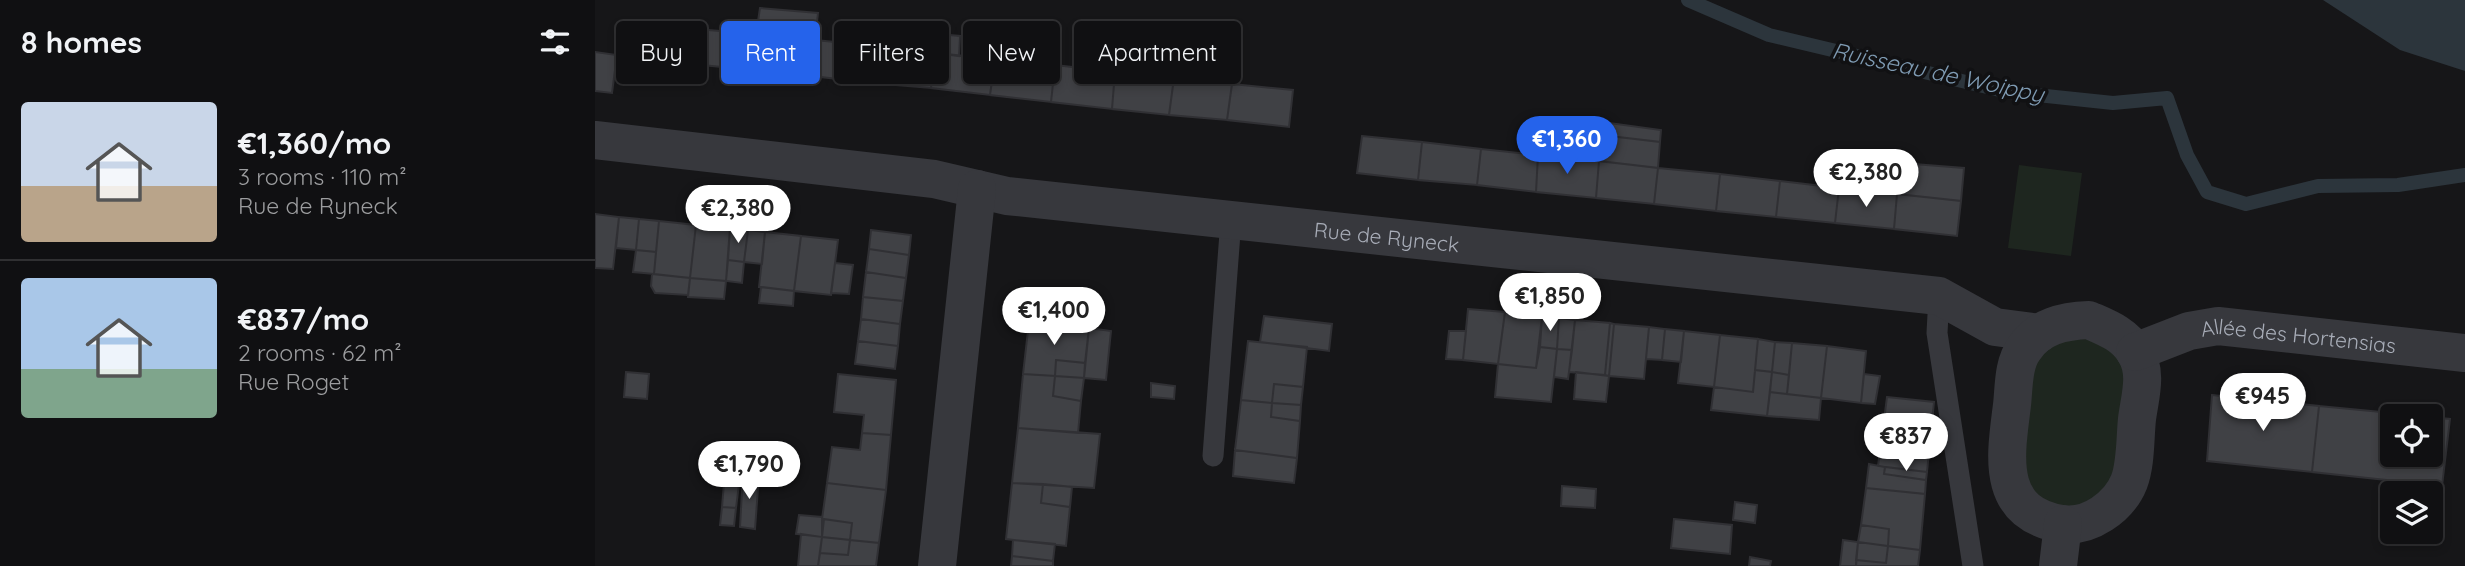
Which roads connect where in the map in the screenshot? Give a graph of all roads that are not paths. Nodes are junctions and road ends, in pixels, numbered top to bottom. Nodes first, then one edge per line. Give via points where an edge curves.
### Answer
1 (595, 139) edge
2 (977, 189) junction
3 (1231, 220) junction
4 (1939, 296) junction
5 (2040, 333) junction
6 (2136, 352) junction
7 (2465, 353) edge
8 (1213, 456) dead end
9 (2063, 524) junction
10 (937, 566) edge
11 (1973, 566) edge
12 (2059, 566) edge

1 - 2 street, Rue de Ryneck via 934,179
2 - 3 street, Rue de Ryneck via 1007,197
2 - 10 street
3 - 4 street, Rue de Ryneck
3 - 8 lane
4 - 5 street, Rue de Ryneck via 1995,327
4 - 11 lane via 1937,333
5 - 6 street via 2063,321 2089,320 2120,333
5 - 9 street via 2024,349 2016,366 2004,465 2010,486 2023,505
6 - 7 street, Allée des Hortensias via 2189,331 2218,326
6 - 9 street via 2143,372 2130,481 2104,513 2084,523
9 - 12 street

